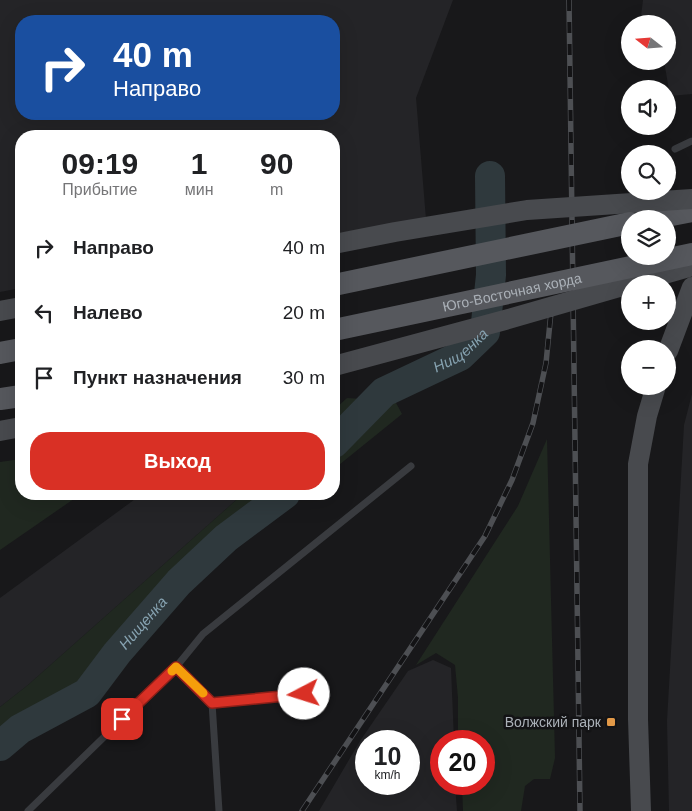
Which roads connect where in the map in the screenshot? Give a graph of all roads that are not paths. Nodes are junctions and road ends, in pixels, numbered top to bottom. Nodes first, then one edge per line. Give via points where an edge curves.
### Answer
1 (692, 141) edge
2 (676, 149) edge
3 (692, 198) edge
4 (692, 211) edge
5 (676, 214) edge
6 (621, 225) edge
7 (340, 243) edge
8 (692, 254) edge
9 (692, 266) edge
10 (340, 284) edge
11 (692, 287) edge
12 (15, 308) edge
13 (0, 311) edge
14 (340, 329) edge
15 (672, 340) edge
16 (15, 350) edge
17 (0, 353) edge
18 (340, 364) edge
19 (653, 395) edge
20 (15, 397) edge
21 (0, 400) edge
22 (15, 428) edge
23 (0, 431) edge
24 (411, 466) dead end
25 (176, 667) junction
26 (304, 694) dead end
27 (212, 703) junction
28 (28, 811) edge
29 (219, 811) edge
30 (641, 811) edge

1 - 2 lane
3 - 7 street, bridge via 527,210
4 - 5 main road
6 - 10 main road, bridge
8 - 14 main road, Юго-Восточная хорда, bridge
9 - 18 street, bridge
11 - 15 street
12 - 13 street
16 - 17 main road
19 - 30 street via 638,464
20 - 21 main road
22 - 23 street
24 - 25 lane via 203,634
25 - 27 lane
25 - 28 lane
26 - 27 lane
27 - 29 lane

